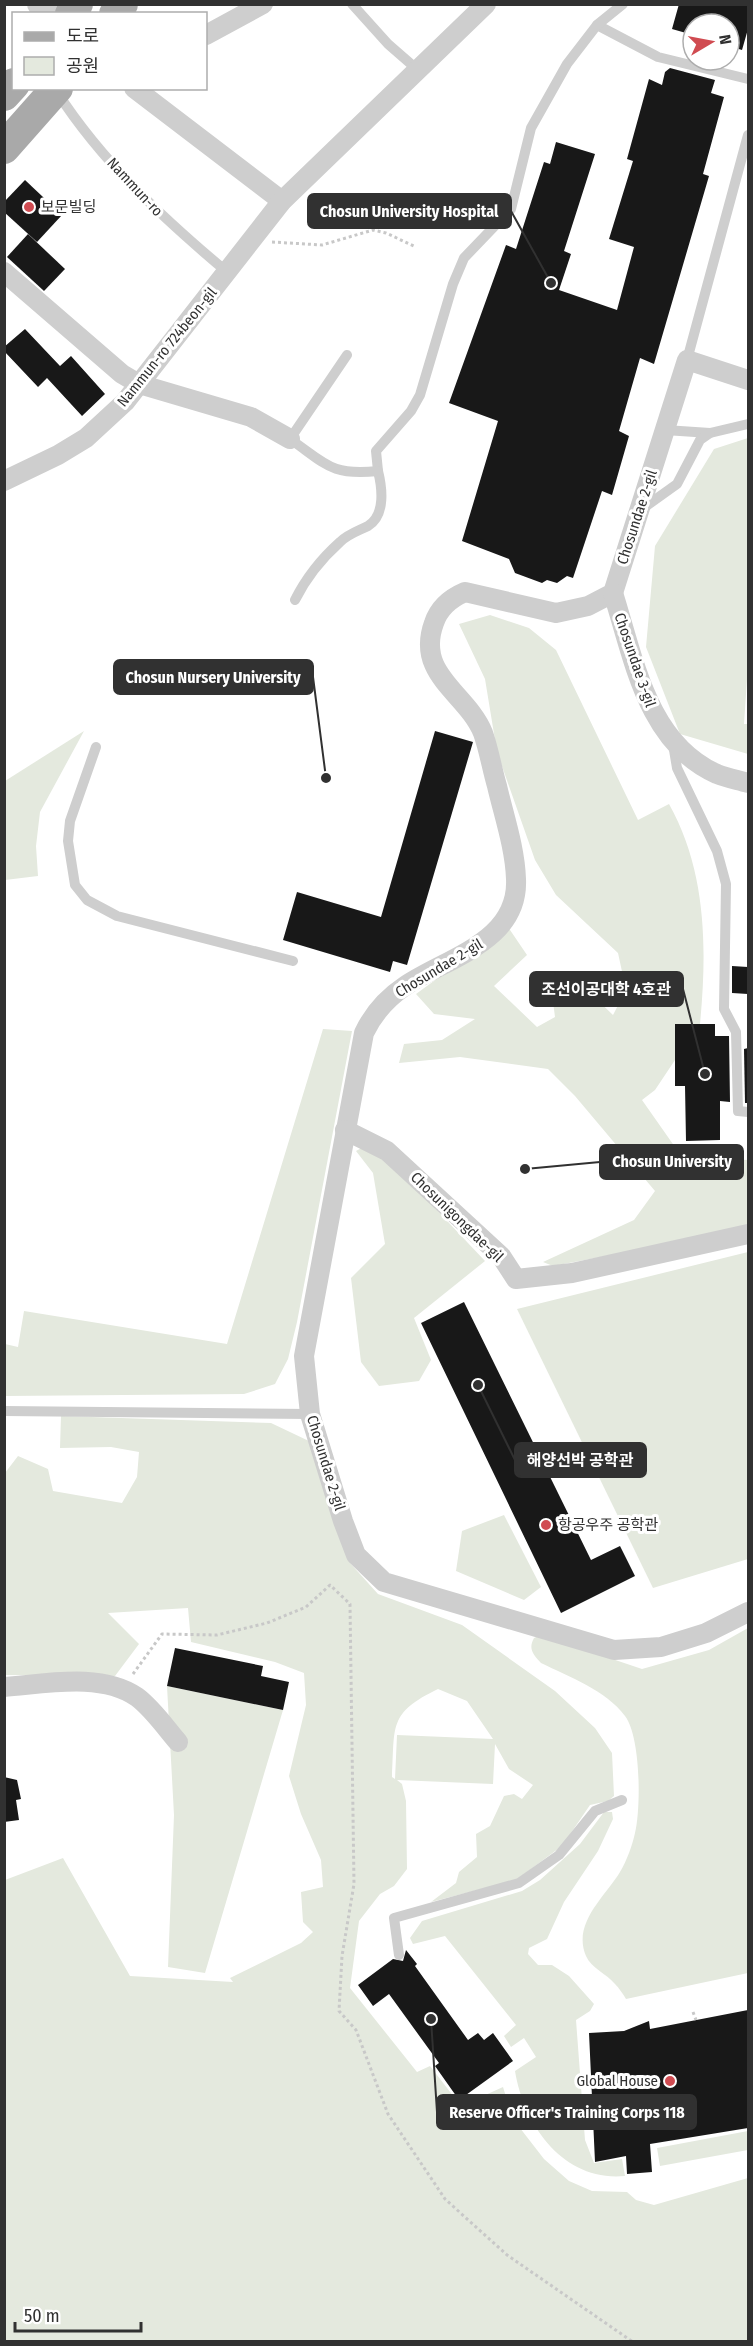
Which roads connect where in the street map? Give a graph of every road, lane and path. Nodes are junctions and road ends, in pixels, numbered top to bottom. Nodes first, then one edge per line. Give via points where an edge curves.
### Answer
1 (263, 4) edge
2 (352, 4) edge
3 (486, 4) edge
4 (623, 4) edge
5 (597, 25) junction
6 (207, 34) edge
7 (419, 70) junction
8 (748, 80) edge
9 (55, 90) edge
10 (57, 90) edge
11 (137, 90) edge
12 (748, 135) edge
13 (4, 148) edge
14 (282, 201) junction
15 (254, 235) junction
16 (416, 247) dead end
17 (226, 272) junction
18 (5, 273) edge
19 (347, 354) dead end
20 (687, 360) junction
21 (748, 380) edge
22 (139, 384) junction
23 (748, 424) edge
24 (665, 430) junction
25 (710, 433) junction
26 (290, 439) junction
27 (378, 471) junction
28 (4, 481) edge
29 (639, 511) junction
30 (613, 593) junction
31 (296, 600) dead end
32 (673, 744) junction
33 (96, 747) dead end
34 (748, 783) edge
35 (293, 961) dead end
36 (748, 1112) edge
37 (345, 1130) junction
38 (748, 1234) edge
39 (4, 1411) edge
40 (310, 1414) junction
41 (748, 1612) edge
42 (4, 1687) edge
43 (121, 1690) junction
44 (178, 1742) dead end
45 (622, 1800) dead end
46 (399, 1955) dead end
47 (693, 2012) dead end
48 (696, 2020) dead end
49 (633, 2342) edge

1 - 6 street
2 - 7 lane via 388,44
3 - 7 street, Nammun-ro 724beon-gil
4 - 5 lane
5 - 8 lane via 658,57
5 - 27 lane via 567,64 531,128 511,209 465,258 453,284 420,395 376,451
7 - 14 street, Nammun-ro 724beon-gil
9 - 13 main road, Nammun-ro
10 - 17 lane, Nammun-ro via 99,150 168,223
11 - 14 street
12 - 20 lane
14 - 15 street, Nammun-ro 724beon-gil
15 - 16 path via 268,242 322,245 373,230
15 - 17 street, Nammun-ro 724beon-gil
17 - 22 street, Nammun-ro 724beon-gil
18 - 22 street via 108,365
19 - 26 lane
20 - 21 street
20 - 24 street, Chosundae 2-gil
22 - 26 street via 236,411
22 - 28 street, Nammun-ro 724beon-gil via 86,438
23 - 25 lane
24 - 25 lane
24 - 29 street, Chosundae 2-gil
25 - 29 lane via 700,440 677,484
26 - 27 lane via 338,472
27 - 31 lane via 383,492 376,517 368,526 341,540 323,558
29 - 30 street, Chosundae 2-gil
30 - 32 street, Chosundae 3-gil via 649,706
30 - 37 street, Chosundae 2-gil via 588,606 556,613 465,592 446,603 436,617 430,632 432,659 438,674 482,731 514,857 515,899 497,931 405,986 370,1020 360,1045
32 - 34 street, Chosundae 3-gil via 717,774
32 - 36 lane via 677,768 723,870 727,900 724,1009 736,1032 738,1111
33 - 35 lane via 70,821 68,841 75,885 87,900 117,916
37 - 38 street, Chosunigongdae-gil via 387,1151 501,1256 516,1279 572,1273
37 - 40 street, Chosundae 2-gil via 304,1356
39 - 40 lane
40 - 41 street, Chosundae 2-gil via 356,1555 384,1582 614,1650 661,1647 706,1633
42 - 43 street via 81,1683
43 - 44 street via 144,1703
43 - 49 path via 162,1634 216,1635 267,1623 306,1607 330,1585 350,1604 354,1884 342,1956 339,2011 356,2030 388,2114 445,2199 507,2255
45 - 46 lane via 595,1811 559,1855 519,1883 394,1918
47 - 48 path

